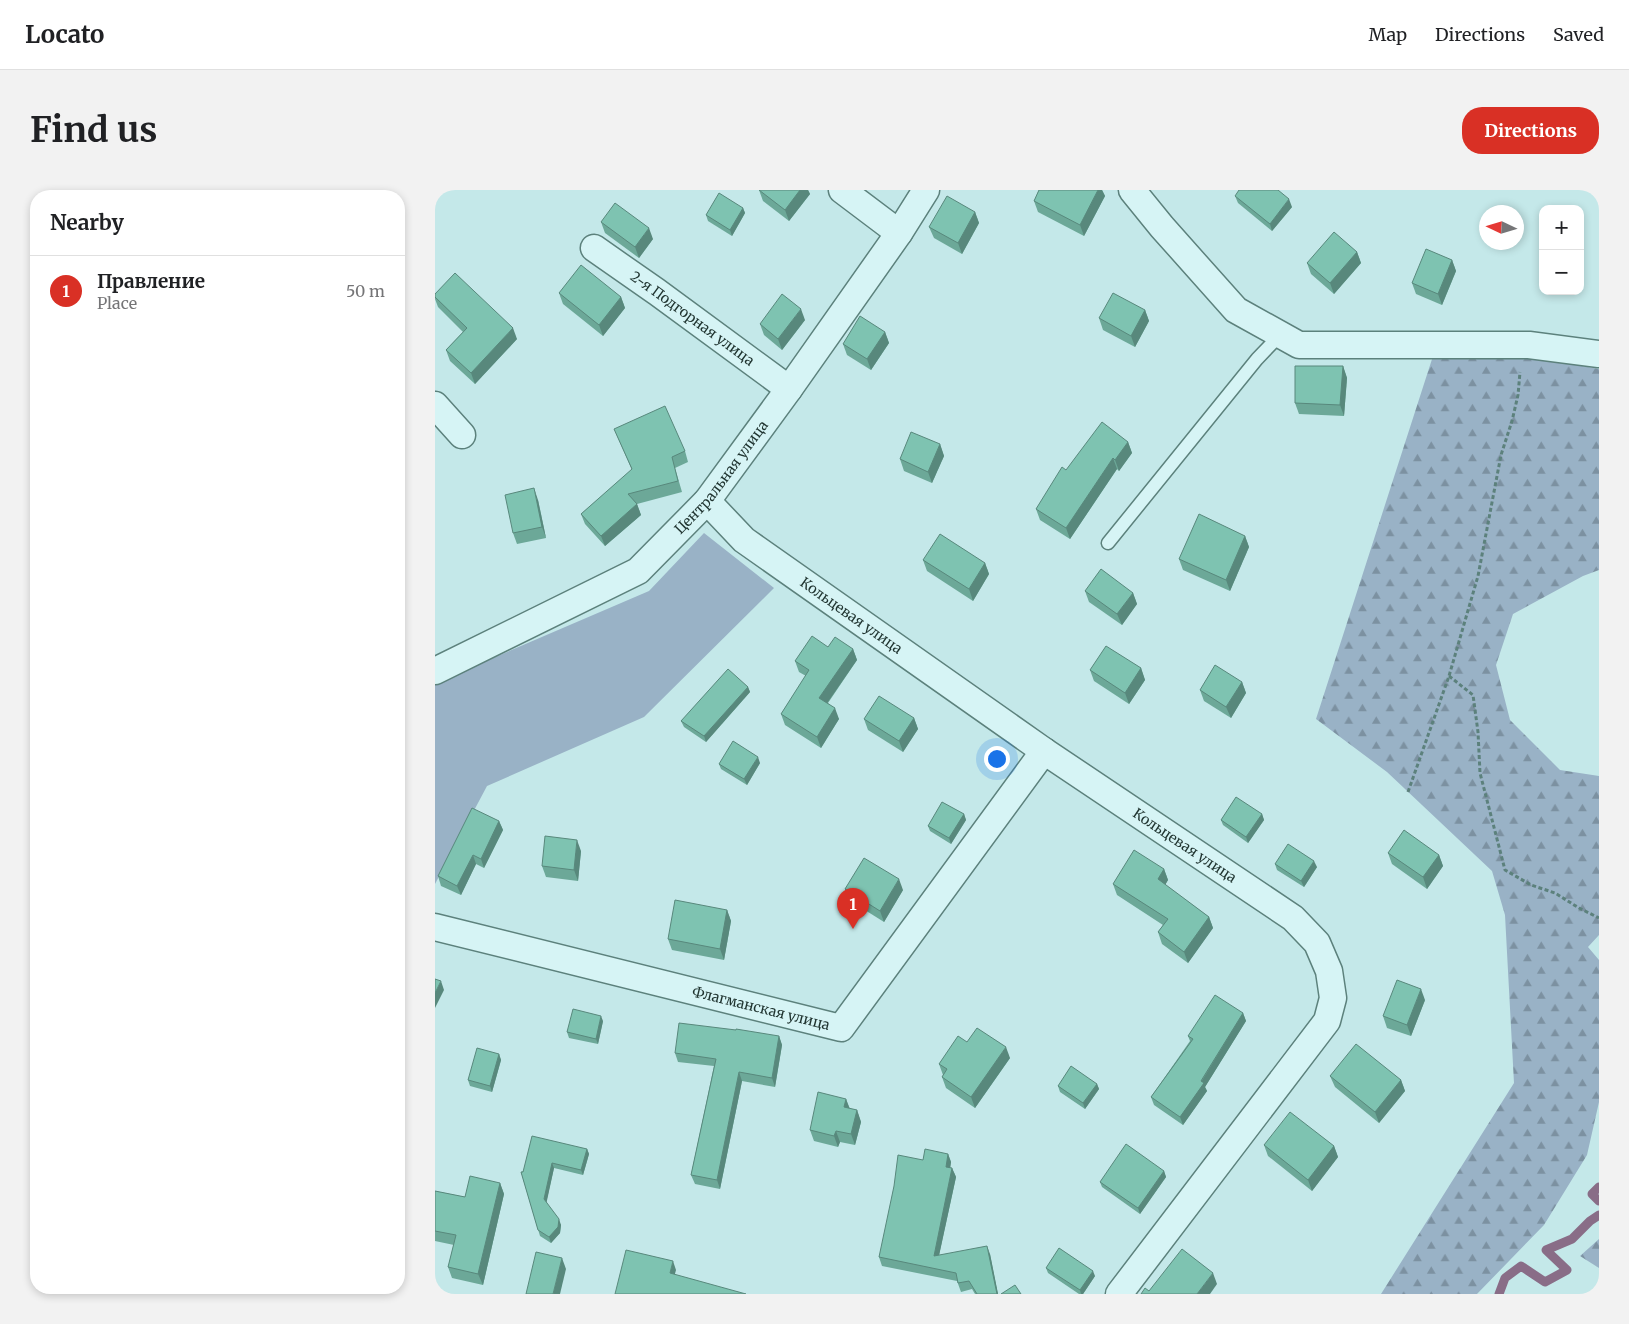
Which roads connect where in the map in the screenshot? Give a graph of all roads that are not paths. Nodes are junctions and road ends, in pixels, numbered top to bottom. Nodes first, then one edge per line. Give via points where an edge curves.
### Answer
1 (842, 190) edge
2 (926, 190) edge
3 (1132, 190) edge
4 (899, 233) junction
5 (595, 248) dead end
6 (1281, 334) junction
7 (1599, 354) edge
8 (789, 390) junction
9 (435, 405) edge
10 (462, 435) dead end
11 (707, 501) junction
12 (1108, 543) dead end
13 (435, 671) edge
14 (1044, 751) junction
15 (435, 927) edge
16 (1119, 1294) edge

1 - 4 street
2 - 4 street, Центральная улица
3 - 6 street via 1236,310
4 - 8 street, Центральная улица
5 - 8 street, 2-я Подгорная улица
6 - 7 street via 1299,345 1529,345
6 - 12 lane via 1257,359
8 - 11 street, Центральная улица
9 - 10 street
11 - 13 street, Центральная улица via 638,571
11 - 14 street, Кольцевая улица via 744,540
14 - 15 street, Флагманская улица via 841,1028
14 - 16 street, Кольцевая улица via 1293,918 1317,943 1329,971 1333,998 1327,1021

